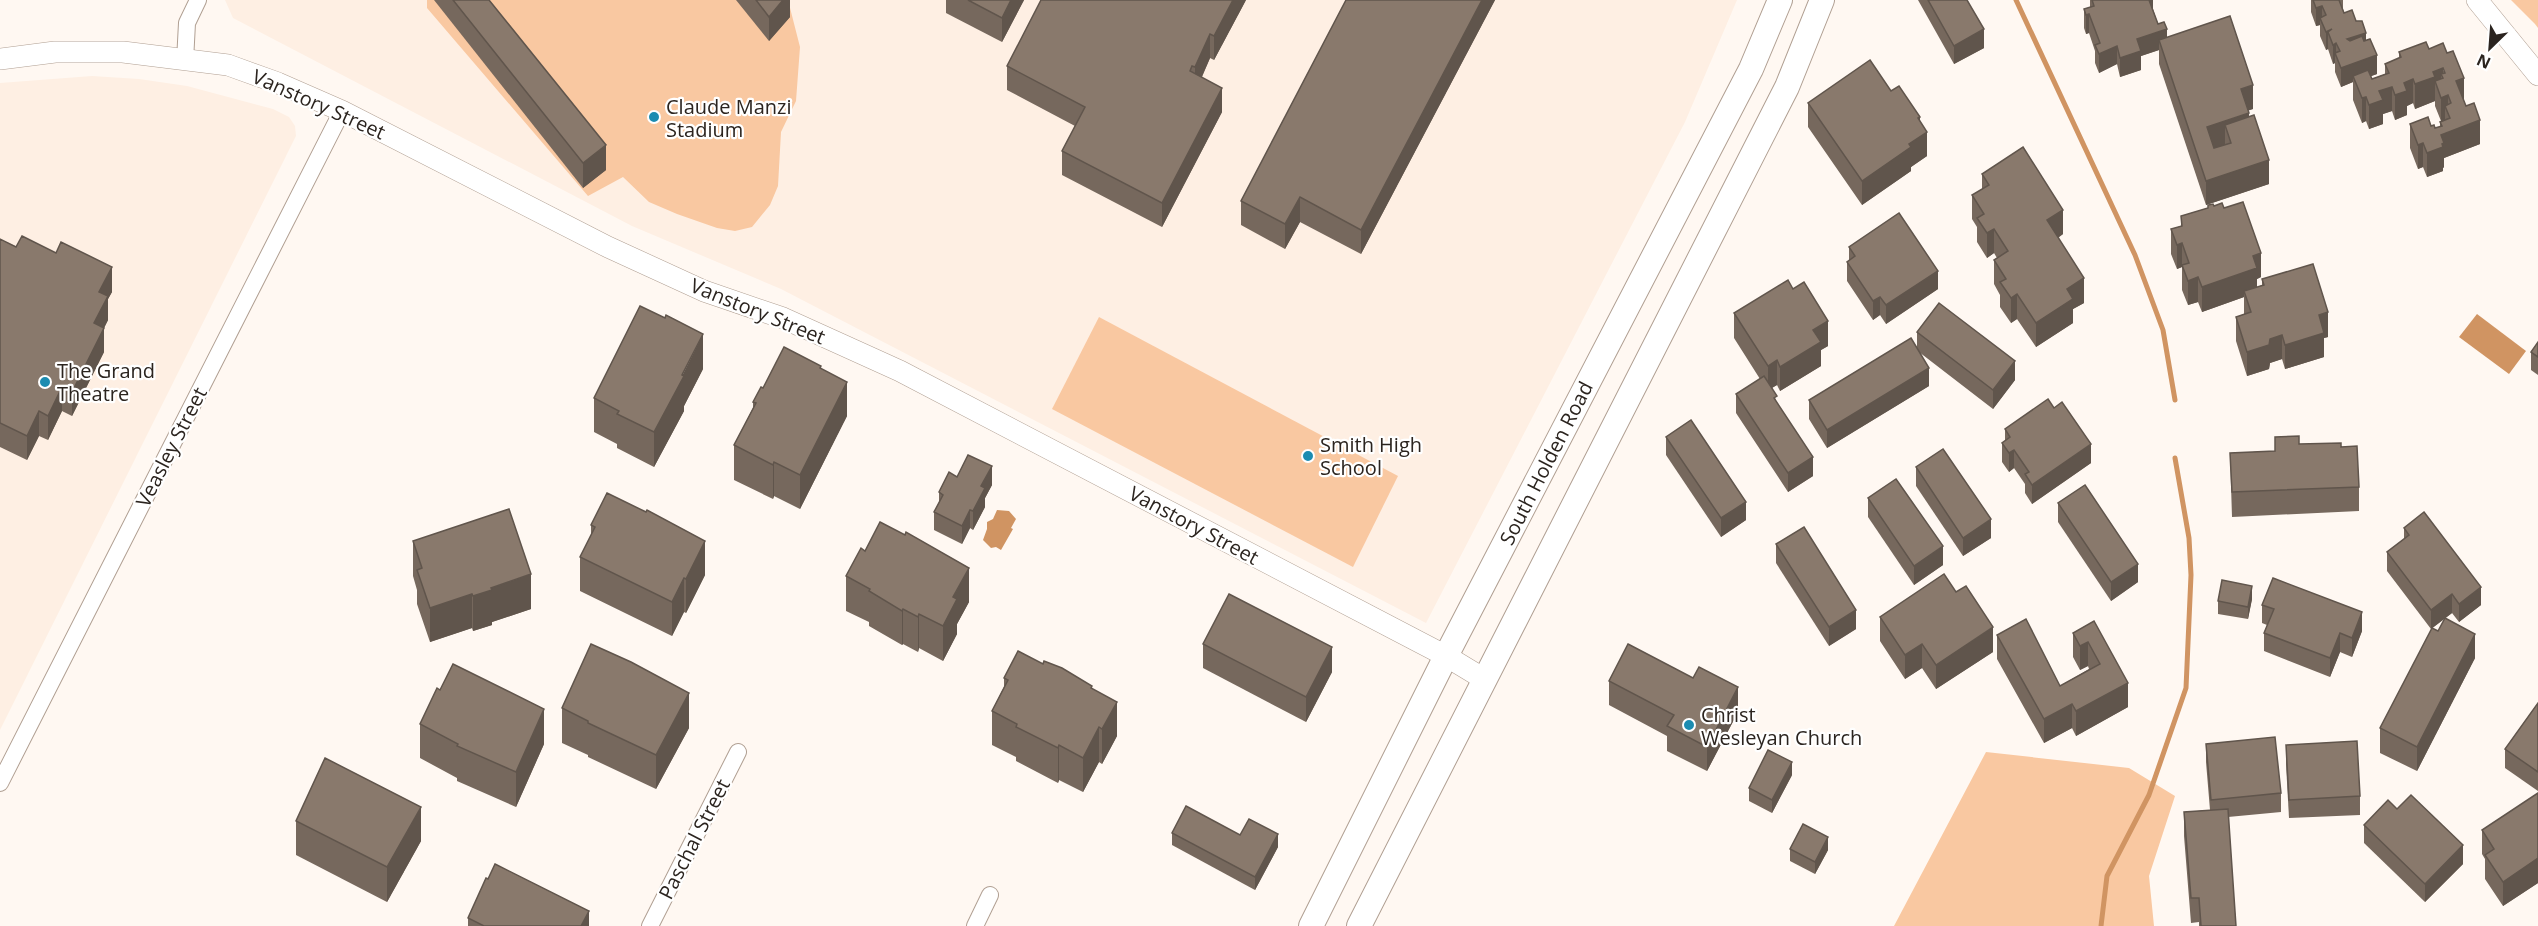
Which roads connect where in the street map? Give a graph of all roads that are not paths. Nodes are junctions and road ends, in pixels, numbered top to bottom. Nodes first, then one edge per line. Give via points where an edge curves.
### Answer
1 (198, 0) edge
2 (1780, 0) edge
3 (1822, 0) edge
4 (2477, 0) edge
5 (0, 59) edge
6 (185, 61) junction
7 (2538, 75) edge
8 (342, 111) junction
9 (1446, 656) junction
10 (1484, 679) junction
11 (738, 752) dead end
12 (0, 783) edge
13 (990, 895) dead end
14 (1316, 924) edge
15 (650, 926) edge
16 (975, 926) edge
17 (1359, 926) edge

1 - 6 street via 187,23
2 - 9 main road, South Holden Road via 1751,69
3 - 10 main road via 1787,87
4 - 7 street
5 - 6 street, Vanstory Street via 55,52 111,52
6 - 8 street, Vanstory Street via 228,65
8 - 9 street, Vanstory Street via 608,247 694,286 783,318 900,371
8 - 12 street, Veasley Street
9 - 10 street, Vanstory Street
9 - 14 main road, South Holden Road
10 - 17 main road
11 - 15 street, Paschal Street
13 - 16 street

